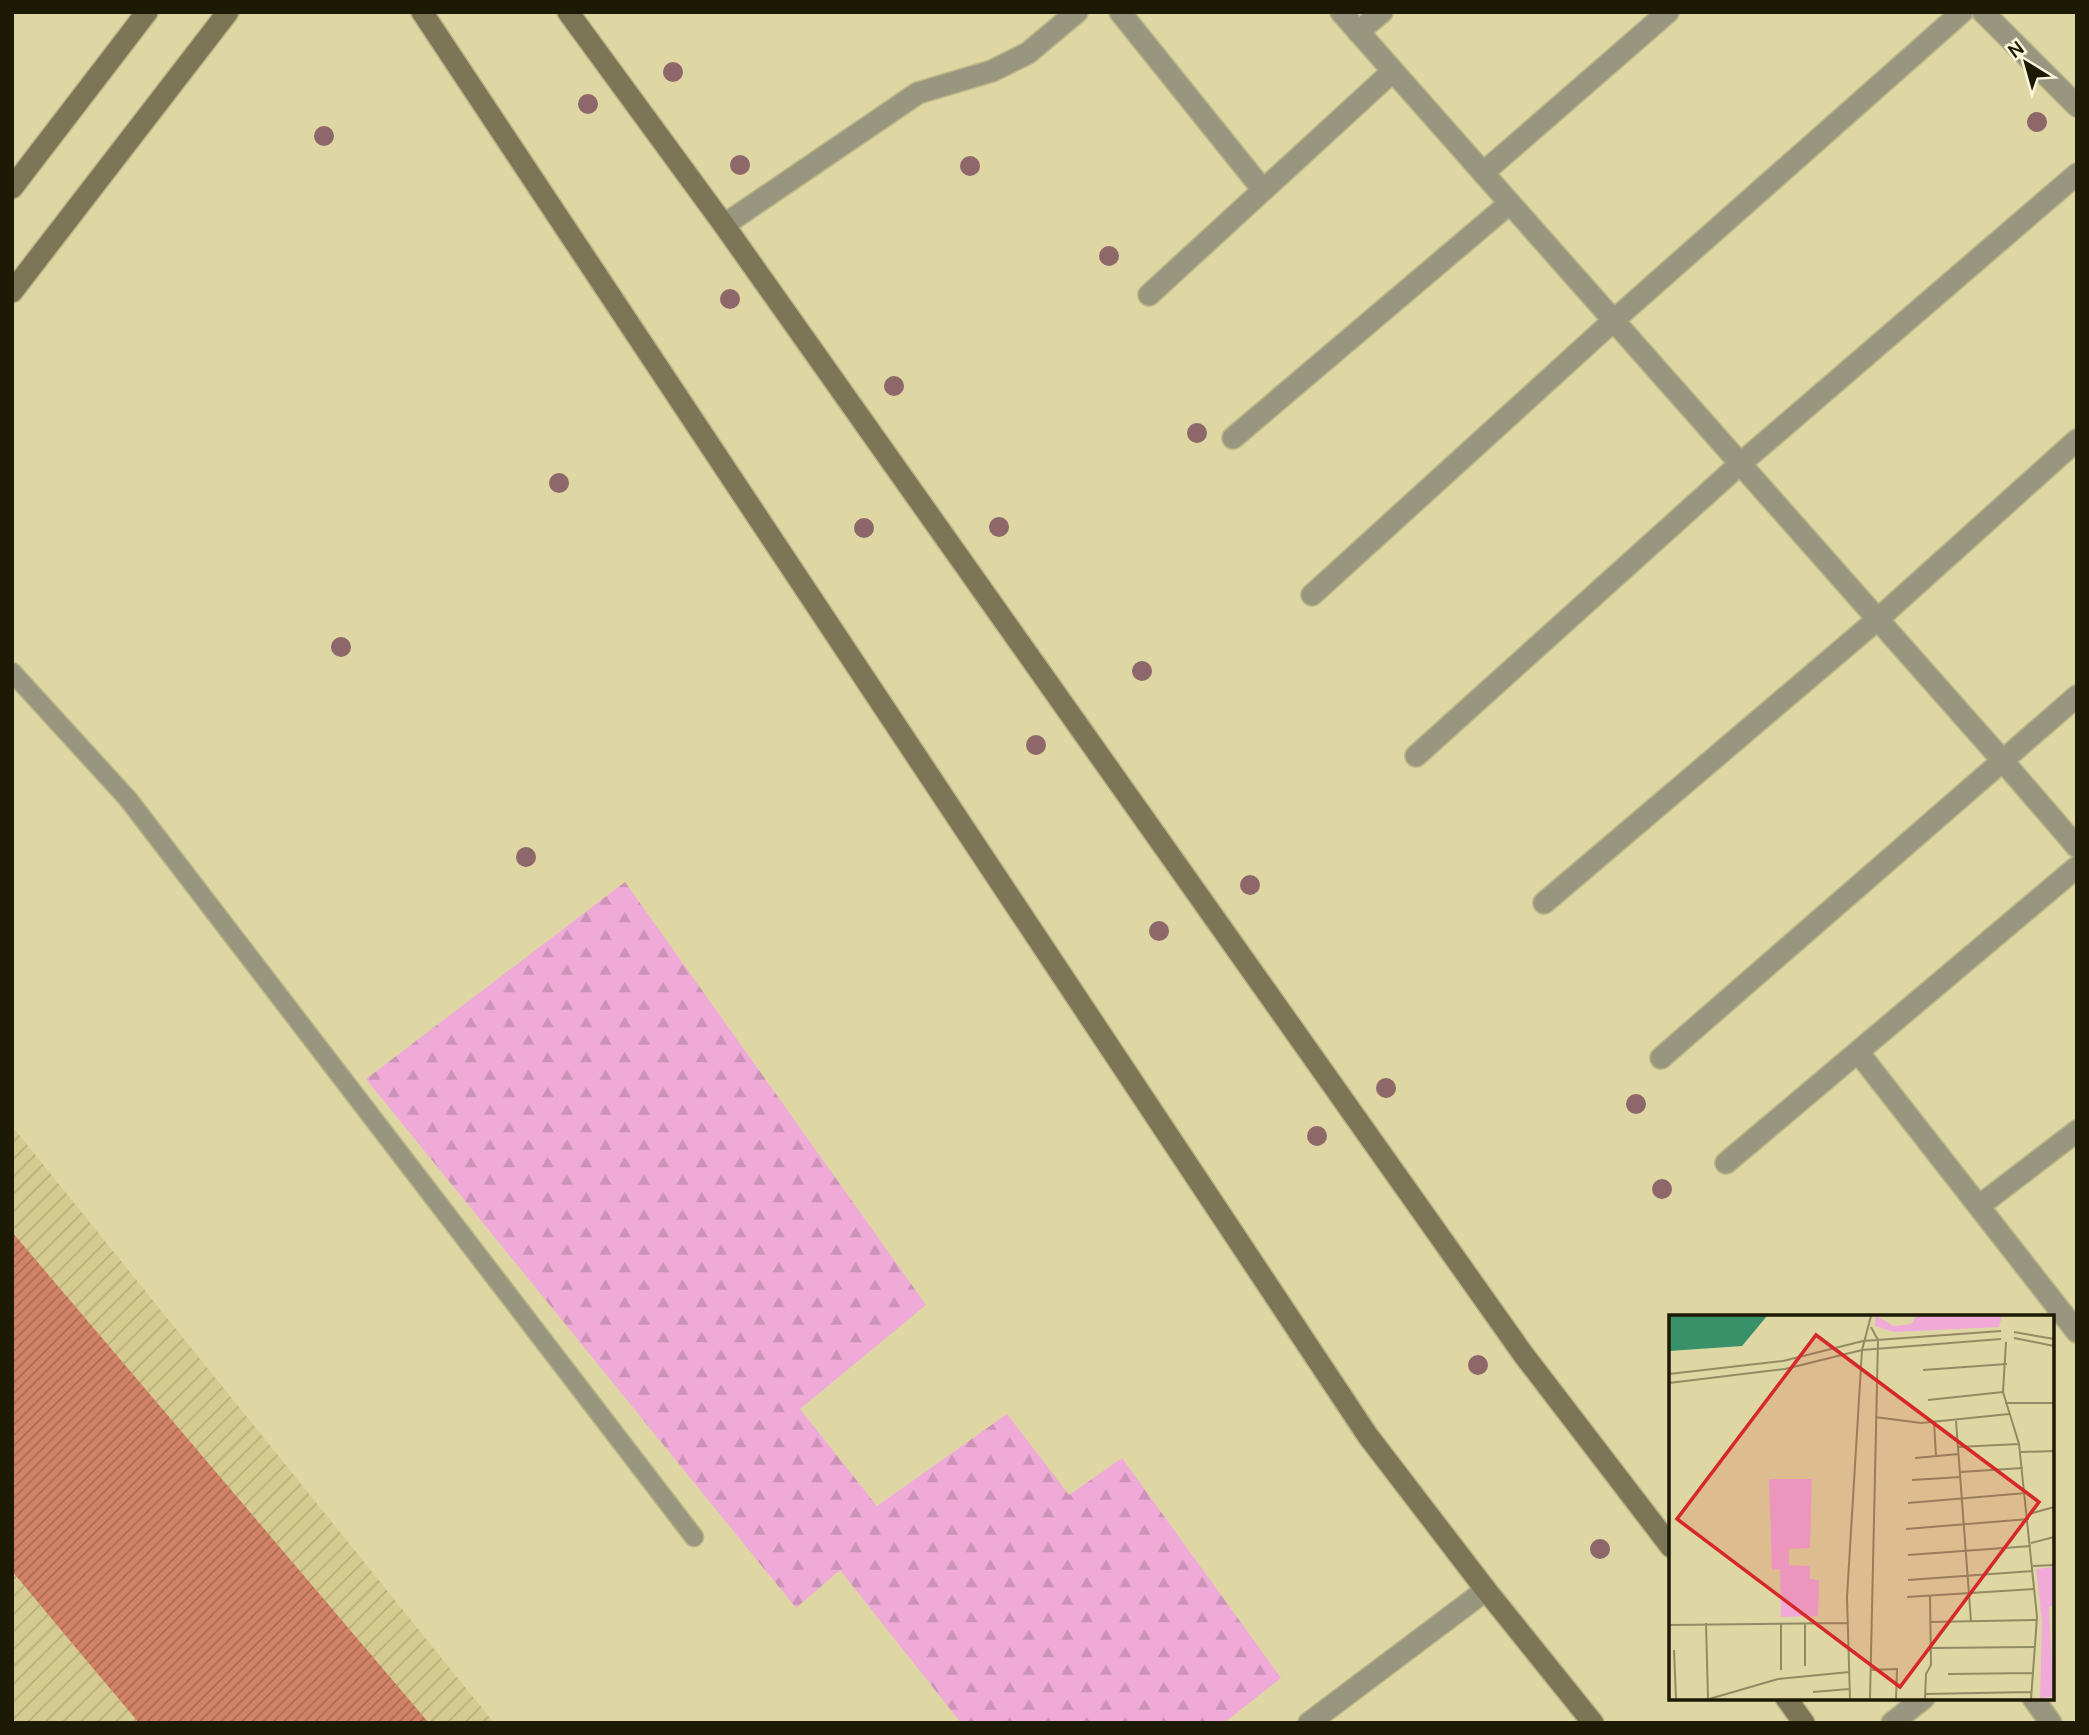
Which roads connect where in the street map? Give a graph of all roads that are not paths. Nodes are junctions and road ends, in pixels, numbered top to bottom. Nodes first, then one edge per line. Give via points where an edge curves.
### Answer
1 (147, 12) edge
2 (228, 12) edge
3 (422, 12) edge
4 (568, 12) edge
5 (1077, 12) edge
6 (1120, 12) edge
7 (1341, 12) edge
8 (1382, 12) edge
9 (1668, 12) edge
10 (1962, 12) edge
11 (1983, 12) edge
12 (1358, 32) junction
13 (1393, 71) junction
14 (2077, 106) edge
15 (1483, 173) junction
16 (2077, 174) edge
17 (12, 188) edge
18 (1264, 190) junction
19 (1510, 203) junction
20 (724, 225) junction
21 (12, 292) edge
22 (1149, 295) dead end
23 (1613, 321) junction
24 (1233, 438) dead end
25 (2077, 440) edge
26 (1740, 464) junction
27 (1312, 595) dead end
28 (1878, 619) junction
29 (12, 672) edge
30 (2077, 696) edge
31 (1416, 756) dead end
32 (2003, 761) junction
33 (2077, 847) edge
34 (2077, 867) edge
35 (1544, 902) dead end
36 (1858, 1052) junction
37 (1661, 1058) dead end
38 (2077, 1131) edge
39 (1726, 1163) dead end
40 (1979, 1206) junction
41 (2077, 1332) edge
42 (694, 1537) dead end
43 (1669, 1544) edge
44 (1486, 1590) junction
45 (1787, 1700) edge
46 (1921, 1700) edge
47 (2034, 1700) edge
48 (1308, 1723) edge
49 (1593, 1723) edge
50 (1804, 1723) edge
51 (1892, 1723) edge
52 (2050, 1723) edge

1 - 17 street
2 - 21 street
3 - 44 street via 1368,1436
4 - 20 street
5 - 20 street via 1027,53 992,71 918,93
6 - 18 street
7 - 12 street
8 - 12 street
9 - 15 street
10 - 23 street
11 - 14 street
12 - 13 street
13 - 15 street
13 - 18 street
15 - 19 street
16 - 26 street
18 - 22 street
19 - 23 street
19 - 24 street
20 - 43 street via 1523,1354
23 - 26 street
23 - 27 street
25 - 28 street
26 - 28 street
26 - 31 street
28 - 32 street
28 - 35 street
29 - 42 lane via 128,799
30 - 32 street
32 - 33 street
32 - 37 street
34 - 36 street
36 - 39 street
36 - 40 street
38 - 40 street
40 - 41 street
44 - 48 street
44 - 49 street
45 - 50 street
46 - 51 street
47 - 52 street

